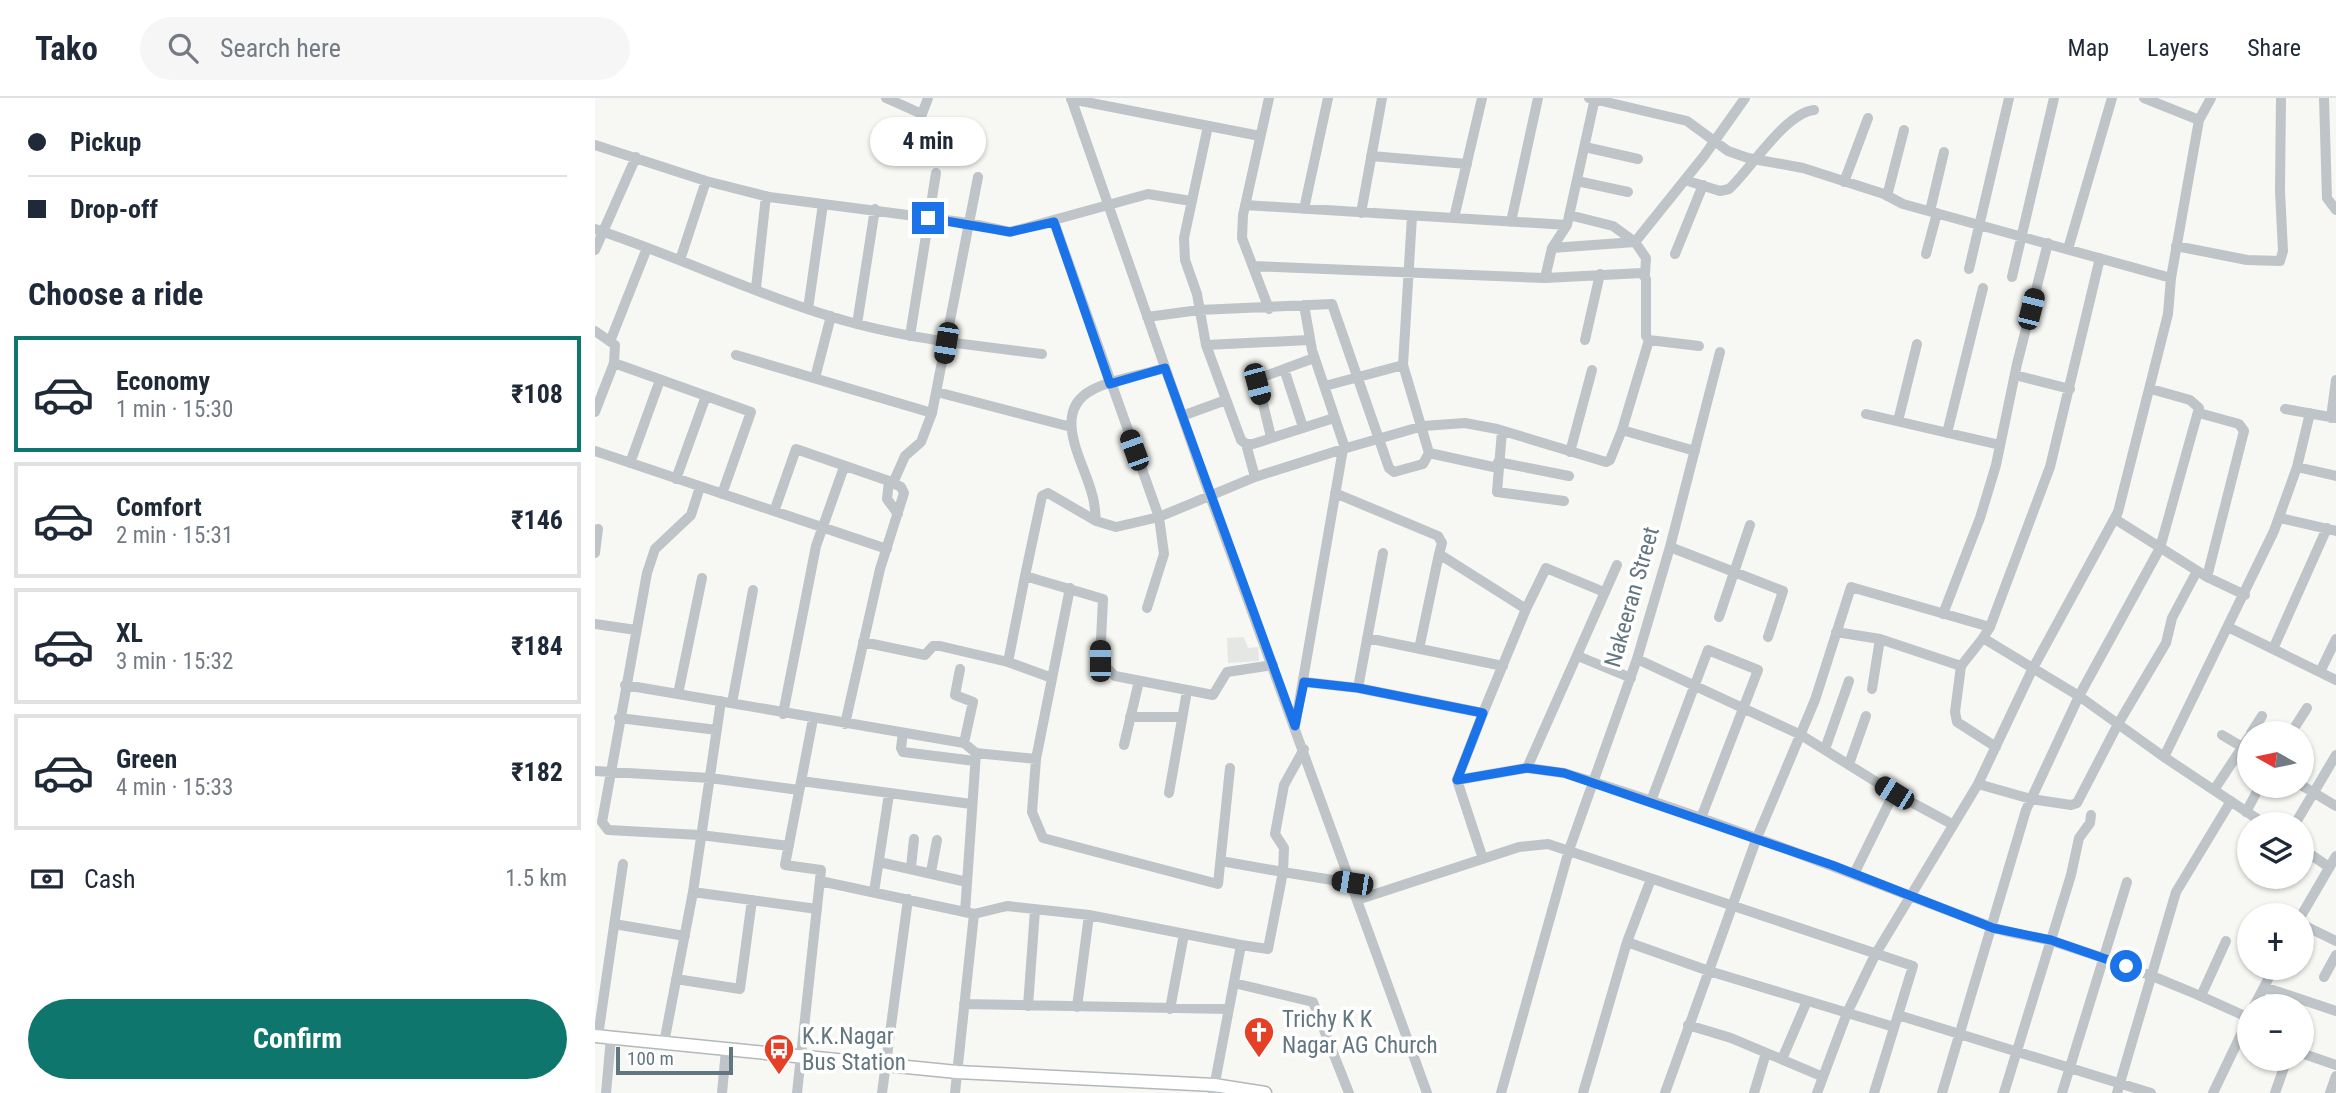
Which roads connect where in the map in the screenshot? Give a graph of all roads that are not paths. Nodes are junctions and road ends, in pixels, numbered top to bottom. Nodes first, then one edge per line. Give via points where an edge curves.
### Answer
1 (886, 98) edge
2 (928, 98) edge
3 (1071, 98) edge
4 (1269, 98) edge
5 (1328, 98) edge
6 (1382, 98) edge
7 (1482, 98) edge
8 (1538, 98) edge
9 (1593, 98) edge
10 (1745, 98) edge
11 (2009, 98) edge
12 (2054, 98) edge
13 (2112, 98) edge
14 (2144, 98) edge
15 (2211, 98) edge
16 (2281, 98) edge
17 (2324, 98) edge
18 (1814, 110) dead end
19 (1868, 118) dead end
20 (2199, 120) junction
21 (1208, 126) junction
22 (1904, 130) dead end
23 (1260, 136) junction
24 (1713, 139) junction
25 (595, 145) edge
26 (1585, 146) junction
27 (1944, 152) dead end
28 (1371, 156) junction
29 (636, 157) junction
30 (1638, 159) dead end
31 (1756, 159) junction
32 (1467, 164) junction
33 (936, 173) dead end
34 (978, 177) dead end
35 (1685, 180) junction
36 (706, 181) junction
37 (1577, 181) junction
38 (1844, 181) junction
39 (1703, 186) junction
40 (1627, 192) dead end
41 (766, 196) junction
42 (1887, 196) junction
43 (1191, 201) junction
44 (823, 204) junction
45 (1245, 205) junction
46 (1109, 207) junction
47 (876, 209) junction
48 (1304, 209) junction
49 (2336, 210) edge
50 (1361, 212) junction
51 (1933, 212) junction
52 (1412, 216) junction
53 (928, 218) junction
54 (1454, 218) junction
55 (1568, 220) junction
56 (1054, 222) junction
57 (1511, 222) junction
58 (969, 223) junction
59 (1978, 224) junction
60 (599, 231) edge
61 (2022, 236) junction
62 (1635, 242) junction
63 (2048, 243) junction
64 (2176, 246) junction
65 (647, 248) junction
66 (1552, 248) junction
67 (2068, 249) junction
68 (595, 250) edge
69 (1675, 254) dead end
70 (1926, 254) dead end
71 (2100, 258) junction
72 (680, 260) junction
73 (1254, 266) junction
74 (1969, 269) dead end
75 (1409, 271) junction
76 (1600, 274) junction
77 (1645, 275) junction
78 (2012, 277) dead end
79 (1545, 278) junction
80 (2171, 278) junction
81 (756, 288) junction
82 (1983, 288) dead end
83 (1304, 305) junction
84 (809, 309) junction
85 (1269, 309) junction
86 (1199, 310) junction
87 (831, 316) junction
88 (1147, 317) junction
89 (857, 324) junction
90 (595, 331) edge
91 (910, 336) junction
92 (611, 339) junction
93 (1309, 340) junction
94 (1585, 340) dead end
95 (1650, 340) junction
96 (946, 343) junction
97 (1917, 344) dead end
98 (1206, 345) junction
99 (1699, 346) dead end
100 (1720, 352) dead end
101 (1042, 354) dead end
102 (736, 355) dead end
103 (1314, 358) junction
104 (614, 363) junction
105 (1403, 365) junction
106 (1165, 368) junction
107 (1284, 369) junction
108 (1592, 370) dead end
109 (2015, 375) junction
110 (1356, 376) junction
111 (815, 378) junction
112 (660, 380) junction
113 (2336, 380) edge
114 (1110, 384) junction
115 (1325, 386) junction
116 (2151, 388) junction
117 (2070, 389) junction
118 (937, 392) junction
119 (706, 396) junction
120 (1226, 400) junction
121 (2285, 409) dead end
122 (595, 412) edge
123 (932, 413) junction
124 (2199, 413) junction
125 (1866, 414) dead end
126 (2310, 414) junction
127 (1182, 416) junction
128 (1334, 418) junction
129 (2334, 418) edge
130 (1898, 421) junction
131 (1423, 426) junction
132 (1071, 427) junction
133 (1303, 427) junction
134 (1622, 430) junction
135 (1502, 431) junction
136 (1947, 433) junction
137 (1271, 437) junction
138 (1380, 439) junction
139 (1246, 444) junction
140 (2000, 445) junction
141 (1344, 449) junction
142 (595, 450) edge
143 (1695, 451) junction
144 (1570, 452) junction
145 (1429, 453) junction
146 (630, 463) junction
147 (1498, 465) junction
148 (843, 467) junction
149 (2297, 467) junction
150 (1569, 476) dead end
151 (1255, 477) junction
152 (2336, 477) edge
153 (676, 479) junction
154 (891, 482) junction
155 (700, 487) junction
156 (1335, 493) junction
157 (722, 494) junction
158 (1210, 496) junction
159 (1564, 501) dead end
160 (775, 509) junction
161 (898, 514) junction
162 (1159, 517) junction
163 (2280, 518) junction
164 (2115, 519) junction
165 (1096, 521) junction
166 (1750, 525) dead end
167 (823, 527) junction
168 (598, 529) dead end
169 (2332, 529) edge
170 (1670, 547) junction
171 (2160, 548) junction
172 (887, 549) junction
173 (595, 552) edge
174 (1383, 553) dead end
175 (1439, 554) junction
176 (1617, 565) dead end
177 (1735, 571) junction
178 (2202, 574) junction
179 (1025, 576) junction
180 (702, 578) dead end
181 (1070, 588) junction
182 (753, 590) dead end
183 (1604, 592) junction
184 (2245, 595) junction
185 (1147, 608) dead end
186 (1526, 609) junction
187 (1943, 614) junction
188 (1719, 617) dead end
189 (595, 624) edge
190 (1990, 627) junction
191 (2228, 627) junction
192 (636, 630) junction
193 (1836, 632) junction
194 (1768, 637) dead end
195 (1367, 638) junction
196 (1983, 638) junction
197 (1880, 639) junction
198 (2336, 639) edge
199 (863, 642) junction
200 (1419, 649) junction
201 (2273, 649) junction
202 (1579, 656) junction
203 (1637, 659) junction
204 (1008, 662) junction
205 (1273, 664) junction
206 (1503, 666) junction
207 (1962, 666) junction
208 (2033, 668) junction
209 (960, 669) dead end
210 (2320, 672) junction
211 (1052, 678) junction
212 (1631, 678) junction
213 (2336, 680) edge
214 (1139, 681) junction
215 (1849, 681) dead end
216 (1304, 682) junction
217 (625, 685) junction
218 (1695, 685) junction
219 (1358, 688) junction
220 (1872, 689) dead end
221 (1187, 691) junction
222 (678, 694) junction
223 (2079, 696) junction
224 (726, 702) junction
225 (1744, 707) junction
226 (2307, 708) dead end
227 (1483, 713) junction
228 (783, 714) junction
229 (1866, 716) dead end
230 (2262, 716) dead end
231 (1181, 717) junction
232 (619, 718) junction
233 (1130, 718) junction
234 (813, 719) junction
235 (2259, 721) edge
236 (2299, 721) edge
237 (845, 723) junction
238 (2118, 724) junction
239 (1295, 726) junction
240 (717, 730) junction
241 (903, 733) junction
242 (2222, 735) dead end
243 (1801, 736) junction
244 (2237, 739) edge
245 (964, 743) junction
246 (1123, 745) dead end
247 (1996, 747) junction
248 (1304, 749) junction
249 (1825, 749) junction
250 (2336, 755) edge
251 (975, 757) junction
252 (2164, 757) junction
253 (2237, 758) edge
254 (1036, 759) junction
255 (1849, 764) junction
256 (1230, 768) dead end
257 (1527, 768) junction
258 (595, 771) edge
259 (610, 772) junction
260 (710, 778) junction
261 (1457, 780) junction
262 (1592, 782) junction
263 (800, 785) junction
264 (1978, 785) junction
265 (2214, 790) junction
266 (2314, 790) edge
267 (1169, 793) dead end
268 (1894, 793) junction
269 (2314, 793) edge
270 (889, 794) junction
271 (2254, 798) edge
272 (2031, 799) junction
273 (1651, 801) junction
274 (2231, 802) junction
275 (971, 804) junction
276 (2336, 806) edge
277 (2246, 812) joint
278 (2091, 815) dead end
279 (1701, 818) junction
280 (1952, 824) junction
281 (700, 835) junction
282 (914, 839) dead end
283 (937, 840) dead end
284 (1756, 840) junction
285 (789, 846) junction
286 (1569, 850) junction
287 (2314, 853) edge
288 (1483, 859) junction
289 (2334, 860) edge
290 (1221, 861) junction
291 (879, 862) junction
292 (623, 864) dead end
293 (911, 867) junction
294 (932, 872) junction
295 (1283, 872) junction
296 (1854, 874) junction
297 (820, 875) junction
298 (1651, 879) junction
299 (967, 882) junction
300 (2127, 882) dead end
301 (1352, 883) junction
302 (693, 892) junction
303 (874, 892) junction
304 (1911, 895) junction
305 (908, 899) junction
306 (752, 900) junction
307 (1357, 900) junction
308 (2309, 903) edge
309 (1733, 907) junction
310 (817, 909) junction
311 (1035, 910) junction
312 (969, 913) junction
313 (1089, 915) junction
314 (614, 924) junction
315 (1993, 928) junction
316 (2314, 930) edge
317 (1184, 934) junction
318 (685, 936) junction
319 (2051, 940) junction
320 (2226, 941) dead end
321 (2336, 941) edge
322 (1627, 942) junction
323 (1241, 945) junction
324 (1875, 955) junction
325 (2336, 955) edge
326 (2102, 957) junction
327 (1709, 971) junction
328 (2151, 976) junction
329 (2324, 977) dead end
330 (678, 978) junction
331 (2268, 980) edge
332 (1234, 983) junction
333 (2264, 988) junction
334 (2261, 994) edge
335 (2201, 996) junction
336 (1807, 1001) junction
337 (964, 1004) junction
338 (1028, 1006) junction
339 (1077, 1007) junction
340 (1170, 1009) junction
341 (1229, 1009) junction
342 (2336, 1011) edge
343 (2237, 1012) edge
344 (1847, 1013) junction
345 (1898, 1015) junction
346 (1688, 1025) junction
347 (1894, 1027) junction
348 (1958, 1032) junction
349 (602, 1037) edge
350 (664, 1043) junction
351 (2237, 1049) edge
352 (726, 1050) junction
353 (2018, 1052) junction
354 (1766, 1053) junction
355 (801, 1058) junction
356 (2314, 1058) edge
357 (1782, 1059) junction
358 (884, 1064) junction
359 (2336, 1065) edge
360 (2069, 1068) junction
361 (2283, 1071) edge
362 (957, 1072) junction
363 (1821, 1076) junction
364 (2336, 1076) edge
365 (2119, 1087) edge
366 (1213, 1089) edge
367 (606, 1093) edge
368 (722, 1093) edge
369 (797, 1093) edge
370 (882, 1093) edge
371 (955, 1093) edge
372 (1265, 1093) edge
373 (1349, 1093) edge
374 (1427, 1093) edge
375 (1501, 1093) edge
376 (1583, 1093) edge
377 (1665, 1093) edge
378 (1754, 1093) edge
379 (1817, 1093) edge
380 (1874, 1093) edge
381 (1942, 1093) edge
382 (2004, 1093) edge
383 (2061, 1093) edge
384 (2151, 1093) edge
385 (2213, 1093) edge
386 (2275, 1093) edge
387 (2330, 1093) edge

1 - 2 street via 922,114
3 - 21 street
3 - 46 street
4 - 23 street
5 - 48 street
6 - 28 street
7 - 32 street
8 - 57 street
9 - 24 street via 1687,121
9 - 26 street
10 - 24 street
11 - 59 street
12 - 61 street
13 - 67 street
14 - 20 street
15 - 20 street
16 - 64 street via 2280,261 2247,260
17 - 49 street via 2327,198
18 - 31 street via 1787,126
19 - 38 street
20 - 64 street
21 - 23 street
21 - 43 street
22 - 42 street
23 - 45 street
24 - 31 street via 1728,151
24 - 35 street
25 - 29 street
26 - 30 street
26 - 37 street
27 - 51 street
28 - 32 street
28 - 50 street
29 - 36 street
29 - 60 street
31 - 38 street
31 - 39 street via 1729,189
32 - 54 street
33 - 53 street
34 - 58 street
35 - 39 street
35 - 62 street
36 - 41 street
36 - 72 street
37 - 40 street
37 - 55 street
38 - 42 street
39 - 69 street
41 - 44 street
41 - 81 street
42 - 51 street
43 - 46 street via 1154,193
43 - 86 street via 1185,260
44 - 47 street
44 - 84 street
45 - 48 street
45 - 73 street via 1242,238
46 - 56 street
46 - 88 street
47 - 53 street
47 - 89 street
48 - 50 street
50 - 52 street
51 - 59 street
51 - 70 street
52 - 54 street
52 - 75 street
53 - 58 street
53 - 91 street
54 - 57 street
55 - 57 street
55 - 62 street via 1613,226
55 - 66 street
56 - 58 street via 1010,232
56 - 114 street
58 - 96 street
59 - 61 street
59 - 74 street
60 - 65 street
60 - 68 street
61 - 63 street
61 - 78 street
62 - 66 street
62 - 77 street via 1646,258
63 - 67 street
63 - 109 street
64 - 80 street
65 - 72 street
65 - 92 street
66 - 79 street
67 - 71 street
71 - 80 street
71 - 117 street
72 - 81 street
73 - 75 street
73 - 85 street
75 - 79 street
75 - 105 street
76 - 77 street
76 - 79 street
76 - 94 street
77 - 95 street via 1644,331
80 - 116 street
81 - 84 street
82 - 136 street
83 - 85 street
83 - 93 street
83 - 110 street via 1332,304
84 - 87 street
85 - 86 street
86 - 88 street
86 - 98 street
87 - 89 street
87 - 111 street
88 - 106 street
89 - 91 street
90 - 92 street
91 - 96 street
92 - 104 street
93 - 98 street
93 - 103 street
95 - 99 street
95 - 134 street
96 - 101 street
96 - 118 street
97 - 130 street
98 - 120 street
100 - 143 street, Nakeeran Street
102 - 111 street
103 - 107 street
103 - 115 street
104 - 112 street
104 - 122 street
105 - 110 street
105 - 131 street
106 - 114 street
106 - 127 street
107 - 133 street
107 - 137 street via 1257,379
108 - 144 street
109 - 117 street
109 - 140 street
110 - 115 street
110 - 138 street
111 - 123 street
112 - 119 street
112 - 146 street
113 - 129 street
114 - 132 street via 1079,400
114 - 162 street
115 - 128 street
116 - 124 street via 2196,403
116 - 164 street
117 - 190 street via 2050,467
118 - 123 street
118 - 132 street
119 - 153 street
119 - 157 street via 751,412
120 - 127 street
120 - 139 street
121 - 126 street
123 - 154 street via 921,442 905,456
124 - 171 street
124 - 178 street via 2239,424 2244,430
125 - 130 street
126 - 129 street
126 - 149 street
127 - 158 street
128 - 133 street
128 - 141 street
130 - 136 street
131 - 135 street via 1465,424
131 - 138 street
131 - 145 street
132 - 165 street via 1093,495
133 - 137 street
134 - 143 street
134 - 144 street via 1610,460
135 - 144 street
135 - 147 street
136 - 140 street
137 - 139 street
138 - 141 street
138 - 145 street via 1391,471 1423,464
139 - 151 street
140 - 187 street via 1980,518
141 - 151 street
141 - 156 street
142 - 146 street
143 - 170 street, Nakeeran Street
145 - 147 street
146 - 153 street
147 - 150 street
147 - 159 street via 1497,492
148 - 154 street
148 - 160 street via 796,449
148 - 167 street
149 - 152 street
149 - 163 street
151 - 158 street
153 - 155 street
154 - 161 street via 887,499
154 - 161 street via 904,494
155 - 157 street
155 - 192 street via 691,515 655,549
156 - 175 street via 1438,536 1442,543
156 - 216 street
157 - 160 street
158 - 162 street
158 - 205 street
160 - 167 street
161 - 172 street
162 - 165 street via 1112,527
162 - 185 street via 1164,554
163 - 169 street
163 - 184 street
164 - 171 street
164 - 208 street
165 - 179 street via 1044,494
166 - 177 street
167 - 172 street
167 - 228 street
168 - 173 street
169 - 201 street
170 - 177 street
170 - 203 street, Nakeeran Street
171 - 178 street
171 - 223 street
172 - 199 street
174 - 195 street
175 - 186 street
175 - 200 street
176 - 183 street
177 - 188 street
177 - 194 street via 1783,591
178 - 184 street
178 - 238 street via 2172,618 2166,643
179 - 181 street
179 - 204 street
180 - 222 street
181 - 211 street
181 - 214 street via 1104,600 1100,661 1115,676
182 - 224 street
183 - 186 street via 1546,568
183 - 202 street
184 - 191 street
186 - 206 street
187 - 190 street
187 - 193 street via 1851,587
189 - 192 street
190 - 196 street
191 - 201 street
191 - 252 street
192 - 217 street
193 - 197 street
193 - 243 street
195 - 200 street
195 - 219 street
196 - 207 street
196 - 208 street
197 - 207 street
197 - 220 street
198 - 210 street
199 - 204 street via 925,655 936,645
199 - 237 street
200 - 206 street
201 - 210 street
202 - 212 street
202 - 257 street
203 - 212 street, Nakeeran Street
203 - 218 street
204 - 211 street
205 - 221 street via 1227,672 1213,695
205 - 239 street
206 - 227 street
207 - 247 street via 1957,722
208 - 223 street
208 - 247 street
209 - 245 street via 955,695 973,702
210 - 213 street
211 - 254 street
212 - 262 street, Nakeeran Street
214 - 221 street
214 - 233 street
215 - 249 street
216 - 219 street
216 - 239 street
217 - 222 street
217 - 232 street
218 - 225 street
218 - 225 street via 1708,650 1758,670
218 - 273 street
219 - 227 street
221 - 231 street
222 - 224 street
223 - 238 street
223 - 272 street
224 - 228 street
224 - 240 street
225 - 243 street
225 - 279 street
226 - 236 street
227 - 261 street
228 - 234 street
229 - 255 street
230 - 235 street
231 - 233 street
231 - 267 street
232 - 240 street
232 - 259 street
233 - 246 street
234 - 237 street
234 - 263 street
237 - 241 street
238 - 252 street
238 - 272 street via 2077,803
239 - 248 street
240 - 260 street
241 - 245 street
241 - 251 street via 903,752
242 - 244 street
243 - 249 street
243 - 284 street
245 - 251 street
247 - 264 street
248 - 295 street via 1284,785 1275,834 1284,848
248 - 301 street
249 - 255 street
250 - 266 street
251 - 254 street
251 - 275 street
252 - 265 street
253 - 265 street
254 - 290 street via 1033,812 1047,840 1218,884
255 - 268 street
256 - 290 street
257 - 261 street
257 - 262 street
258 - 259 street
259 - 260 street
259 - 281 street via 604,828
260 - 263 street
260 - 281 street
261 - 288 street
262 - 273 street
262 - 286 street, Nakeeran Street
263 - 270 street
263 - 285 street
264 - 272 street
264 - 280 street
265 - 274 street
268 - 280 street
268 - 296 street
269 - 276 street
270 - 275 street
270 - 291 street
271 - 277 street
272 - 315 street
273 - 279 street
274 - 277 street
274 - 328 street via 2176,892
275 - 299 street
278 - 319 street via 2079,838
279 - 284 street
280 - 304 street
281 - 285 street
281 - 302 street
282 - 293 street
283 - 294 street
284 - 296 street
284 - 309 street
285 - 297 street via 785,865
286 - 288 street via 1536,843
286 - 298 street
286 - 375 street, Nakeeran Street
287 - 289 street
288 - 307 street
289 - 308 street
290 - 295 street
291 - 293 street
291 - 303 street
292 - 314 street
293 - 294 street
294 - 299 street
295 - 301 street
295 - 323 street via 1268,949
296 - 304 street
297 - 303 street via 832,884
297 - 310 street
298 - 309 street
298 - 322 street
299 - 312 street
300 - 326 street
301 - 307 street
302 - 306 street
302 - 318 street
303 - 305 street
304 - 315 street
304 - 324 street
305 - 312 street
305 - 358 street
306 - 310 street
306 - 330 street via 742,986 737,989
307 - 374 street
309 - 324 street
309 - 327 street
310 - 355 street
311 - 312 street via 1007,906
311 - 313 street
311 - 338 street
312 - 337 street
313 - 317 street
313 - 339 street
314 - 318 street
314 - 349 street
315 - 319 street
315 - 348 street
316 - 321 street
317 - 323 street
317 - 340 street
318 - 330 street
319 - 326 street
319 - 353 street
320 - 335 street
322 - 327 street
322 - 376 street
323 - 332 street
324 - 344 street
324 - 345 street via 1913,966
325 - 329 street
326 - 328 street
326 - 360 street
327 - 336 street
327 - 346 street
328 - 335 street
328 - 365 street
330 - 350 street
331 - 333 street
332 - 341 street
332 - 373 street via 1313,1002
333 - 334 street
333 - 342 street
335 - 343 street
336 - 344 street
336 - 357 street
337 - 338 street
337 - 362 street
338 - 339 street
339 - 340 street
340 - 341 street
341 - 366 street
344 - 347 street
344 - 363 street
345 - 347 street
345 - 348 street
346 - 354 street
346 - 377 street
347 - 380 street
348 - 353 street
348 - 381 street
349 - 350 main road
349 - 367 street
350 - 352 main road
351 - 385 street
352 - 355 main road
352 - 368 street
353 - 360 street
353 - 382 street
354 - 357 street
354 - 378 street
355 - 358 main road
355 - 369 street
356 - 359 street
357 - 363 street
358 - 362 main road
358 - 370 street
360 - 365 street
360 - 383 street
361 - 386 street
362 - 366 main road
362 - 371 street
363 - 379 street
364 - 387 street
365 - 384 street
366 - 372 main road

